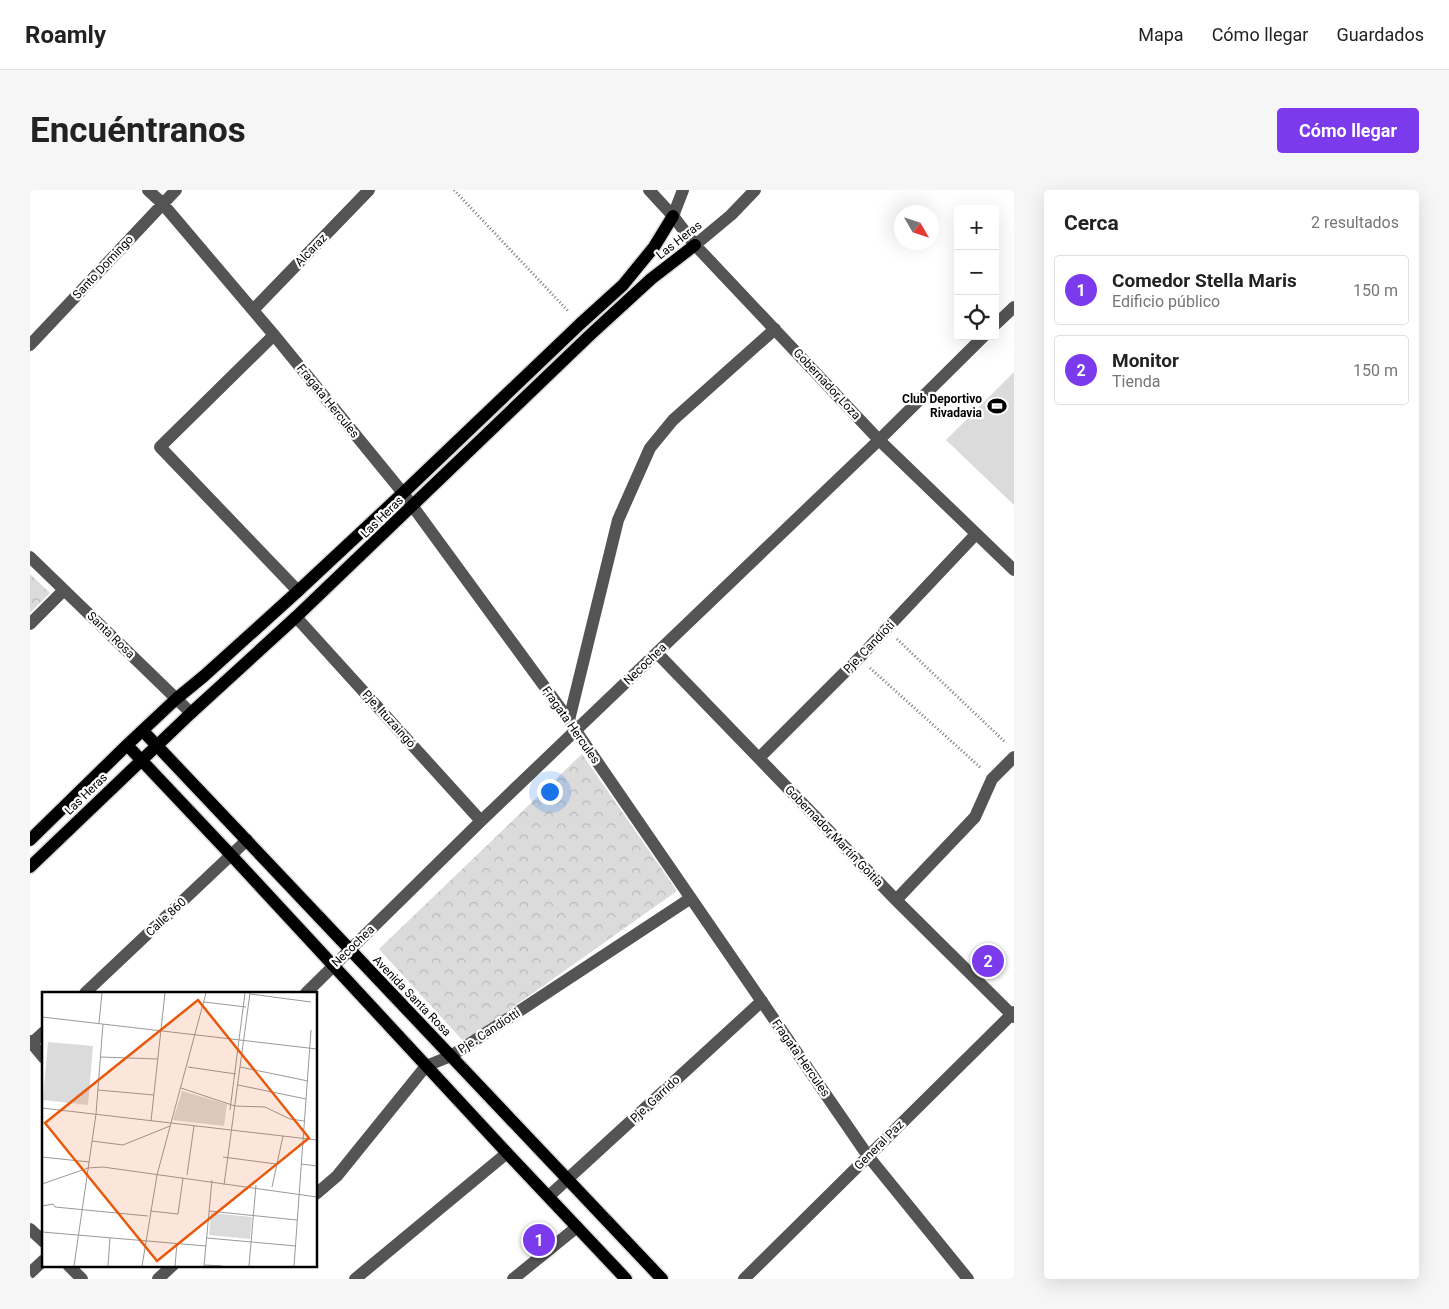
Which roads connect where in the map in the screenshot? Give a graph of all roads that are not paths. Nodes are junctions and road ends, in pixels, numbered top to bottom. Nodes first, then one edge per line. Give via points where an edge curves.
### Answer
1 (148, 190) edge
2 (176, 190) edge
3 (369, 190) edge
4 (649, 190) edge
5 (683, 190) edge
6 (755, 190) edge
7 (162, 204) junction
8 (673, 216) junction
9 (695, 245) junction
10 (1014, 306) edge
11 (253, 310) junction
12 (999, 321) edge
13 (775, 329) junction
14 (274, 335) junction
15 (32, 339) edge
16 (980, 340) edge
17 (879, 440) junction
18 (403, 493) junction
19 (413, 506) junction
20 (976, 534) junction
21 (30, 557) edge
22 (1014, 570) edge
23 (64, 590) junction
24 (298, 591) junction
25 (296, 617) junction
26 (30, 624) edge
27 (656, 653) junction
28 (176, 699) junction
29 (191, 713) junction
30 (569, 720) junction
31 (143, 731) junction
32 (576, 731) junction
33 (127, 746) junction
34 (157, 746) junction
35 (1014, 757) edge
36 (759, 758) junction
37 (142, 760) junction
38 (481, 821) junction
39 (30, 840) edge
40 (247, 840) junction
41 (231, 856) junction
42 (30, 866) edge
43 (691, 898) junction
44 (896, 900) junction
45 (349, 950) junction
46 (333, 965) junction
47 (86, 992) edge
48 (307, 992) edge
49 (762, 1001) junction
50 (1013, 1015) edge
51 (42, 1034) edge
52 (31, 1042) edge
53 (42, 1056) edge
54 (451, 1056) junction
55 (426, 1066) junction
56 (507, 1153) junction
57 (868, 1156) junction
58 (568, 1180) junction
59 (318, 1192) edge
60 (548, 1196) junction
61 (577, 1227) junction
62 (30, 1229) edge
63 (42, 1240) edge
64 (42, 1262) edge
65 (69, 1266) edge
66 (172, 1266) edge
67 (30, 1273) edge
68 (82, 1279) edge
69 (158, 1279) edge
70 (355, 1279) edge
71 (513, 1279) edge
72 (626, 1279) edge
73 (662, 1279) edge
74 (744, 1279) edge
75 (968, 1279) edge

1 - 7 street, Fragata Hercules
2 - 7 street, Santo Domingo
3 - 11 street, Alcaraz
4 - 8 street, Gobernador Loza
5 - 8 street
6 - 9 street, Las Heras
7 - 11 street, Fragata Hercules
7 - 15 street, Santo Domingo
8 - 9 street, Gobernador Loza
8 - 18 main road, Las Heras via 654,247 622,285
9 - 13 street, Gobernador Loza
9 - 19 main road, Las Heras via 651,279
10 - 12 street
11 - 14 street, Fragata Hercules
13 - 17 street, Gobernador Loza
13 - 30 street via 673,420 650,448 618,520
14 - 18 street, Fragata Hercules
14 - 24 street via 160,447
16 - 17 street, Necochea
17 - 20 street, Gobernador Loza
17 - 27 street, Necochea
18 - 19 street, Fragata Hercules
18 - 24 main road, Las Heras
19 - 25 main road, Las Heras
19 - 30 street, Fragata Hercules
20 - 22 street, Gobernador Loza
20 - 36 street, Pje. Candioti
21 - 23 street, Santa Rosa
23 - 26 street
23 - 28 street, Santa Rosa
24 - 28 main road, Las Heras
25 - 29 main road, Las Heras
25 - 38 street, Pje. Ituzaingó
27 - 32 street, Necochea
27 - 36 street, Gobernador Martín Goitia
28 - 29 street, Santa Rosa
28 - 31 main road, Las Heras
29 - 34 main road, Las Heras
30 - 32 street, Fragata Hercules
31 - 33 main road, Las Heras
31 - 34 main road, Avenida Santa Rosa
32 - 38 street, Necochea
32 - 43 street, Fragata Hercules
33 - 37 main road
33 - 39 main road, Las Heras
34 - 37 main road, Las Heras
34 - 40 main road, Avenida Santa Rosa
35 - 44 street via 992,779 975,817
36 - 44 street, Gobernador Martín Goitia
37 - 41 main road
37 - 42 main road, Las Heras
38 - 45 street, Necochea
40 - 41 street, Calle 860
40 - 45 main road, Avenida Santa Rosa
41 - 46 main road
41 - 47 street, Calle 860
43 - 49 street, Fragata Hercules
43 - 54 street, Pje. Candiotti
44 - 50 street, Gobernador Martín Goitia
45 - 46 street, Necochea
45 - 54 main road, Avenida Santa Rosa
46 - 48 street, Necochea
46 - 55 main road
49 - 57 street, Fragata Hercules
49 - 58 street, Pje. Garrido
50 - 57 street, General Paz
51 - 52 street
52 - 53 street
54 - 55 street, Pje. Candiotti
54 - 58 main road, Avenida Santa Rosa
55 - 56 main road
55 - 59 street, Pje. Candiotti via 338,1176
56 - 60 main road
56 - 70 street
57 - 74 street, General Paz
57 - 75 street, Fragata Hercules
58 - 60 street, Pje. Garrido
58 - 73 main road, Avenida Santa Rosa
60 - 61 main road
61 - 71 street
61 - 72 main road
62 - 63 street
64 - 67 street
65 - 68 street
66 - 69 street

